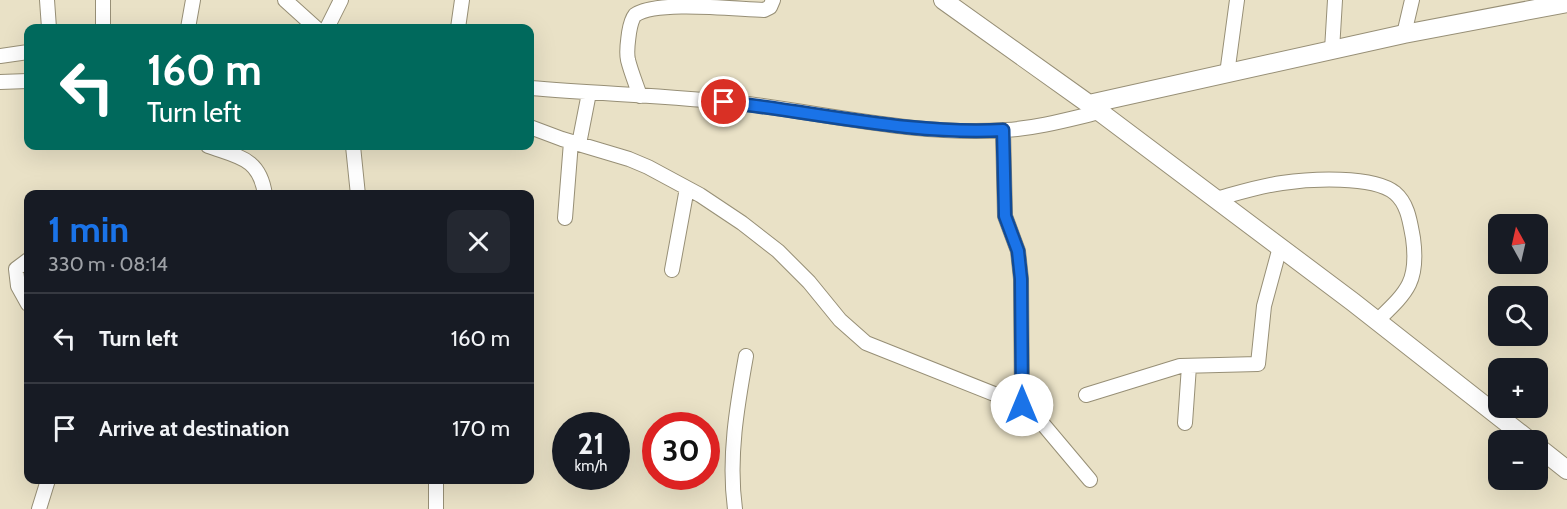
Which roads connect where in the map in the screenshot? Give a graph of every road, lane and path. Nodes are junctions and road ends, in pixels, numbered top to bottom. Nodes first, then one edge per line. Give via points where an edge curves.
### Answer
1 (47, 0) edge
2 (103, 0) edge
3 (193, 0) edge
4 (285, 0) edge
5 (341, 0) edge
6 (462, 0) edge
7 (773, 0) edge
8 (942, 0) edge
9 (1238, 0) edge
10 (1335, 0) edge
11 (1412, 0) edge
12 (1567, 3) edge
13 (49, 24) edge
14 (103, 24) edge
15 (189, 24) edge
16 (312, 24) edge
17 (329, 24) edge
18 (459, 24) edge
19 (1404, 34) junction
20 (1332, 50) junction
21 (24, 53) edge
22 (0, 56) edge
23 (1227, 74) junction
24 (24, 81) edge
25 (0, 82) edge
26 (534, 88) edge
27 (589, 93) junction
28 (640, 96) junction
29 (1095, 108) junction
30 (534, 128) edge
31 (1003, 130) junction
32 (575, 143) junction
33 (218, 150) edge
34 (353, 150) edge
35 (687, 188) junction
36 (264, 190) edge
37 (357, 190) edge
38 (1216, 199) junction
39 (565, 218) dead end
40 (1280, 247) junction
41 (24, 262) edge
42 (672, 270) dead end
43 (24, 297) edge
44 (1377, 321) junction
45 (746, 356) dead end
46 (1189, 366) junction
47 (1086, 395) dead end
48 (1022, 405) junction
49 (1185, 423) dead end
50 (1516, 430) edge
51 (1548, 455) edge
52 (1567, 470) edge
53 (1090, 480) dead end
54 (47, 484) edge
55 (436, 484) edge
56 (39, 509) edge
57 (436, 509) edge
58 (735, 509) edge

1 - 13 street
2 - 14 street
3 - 15 street
4 - 16 street
5 - 17 street
6 - 18 street
7 - 28 street via 764,10 686,0 643,8 631,25 627,49
8 - 29 main road
9 - 23 street
10 - 20 street
11 - 19 street
12 - 19 main road
19 - 20 main road
20 - 23 main road
21 - 22 street
23 - 29 main road
24 - 25 street
26 - 27 street
27 - 28 street
27 - 32 street
28 - 31 street via 749,105 923,129
29 - 31 street via 1053,123
29 - 38 main road
30 - 32 street
31 - 48 street via 1005,216 1018,251 1021,279
32 - 35 street via 648,167
32 - 39 street
33 - 36 street via 254,165
34 - 37 street
35 - 42 street
35 - 48 street via 778,251 866,343
38 - 40 main road
38 - 44 street via 1283,183 1320,180 1356,181 1393,192 1410,218 1416,258 1407,289
40 - 44 main road
40 - 46 street via 1264,306 1258,364
41 - 43 street via 16,269
44 - 50 main road
45 - 58 street via 732,455
46 - 47 street
46 - 49 street
48 - 53 street via 1037,417
51 - 52 main road
54 - 56 street
55 - 57 street

